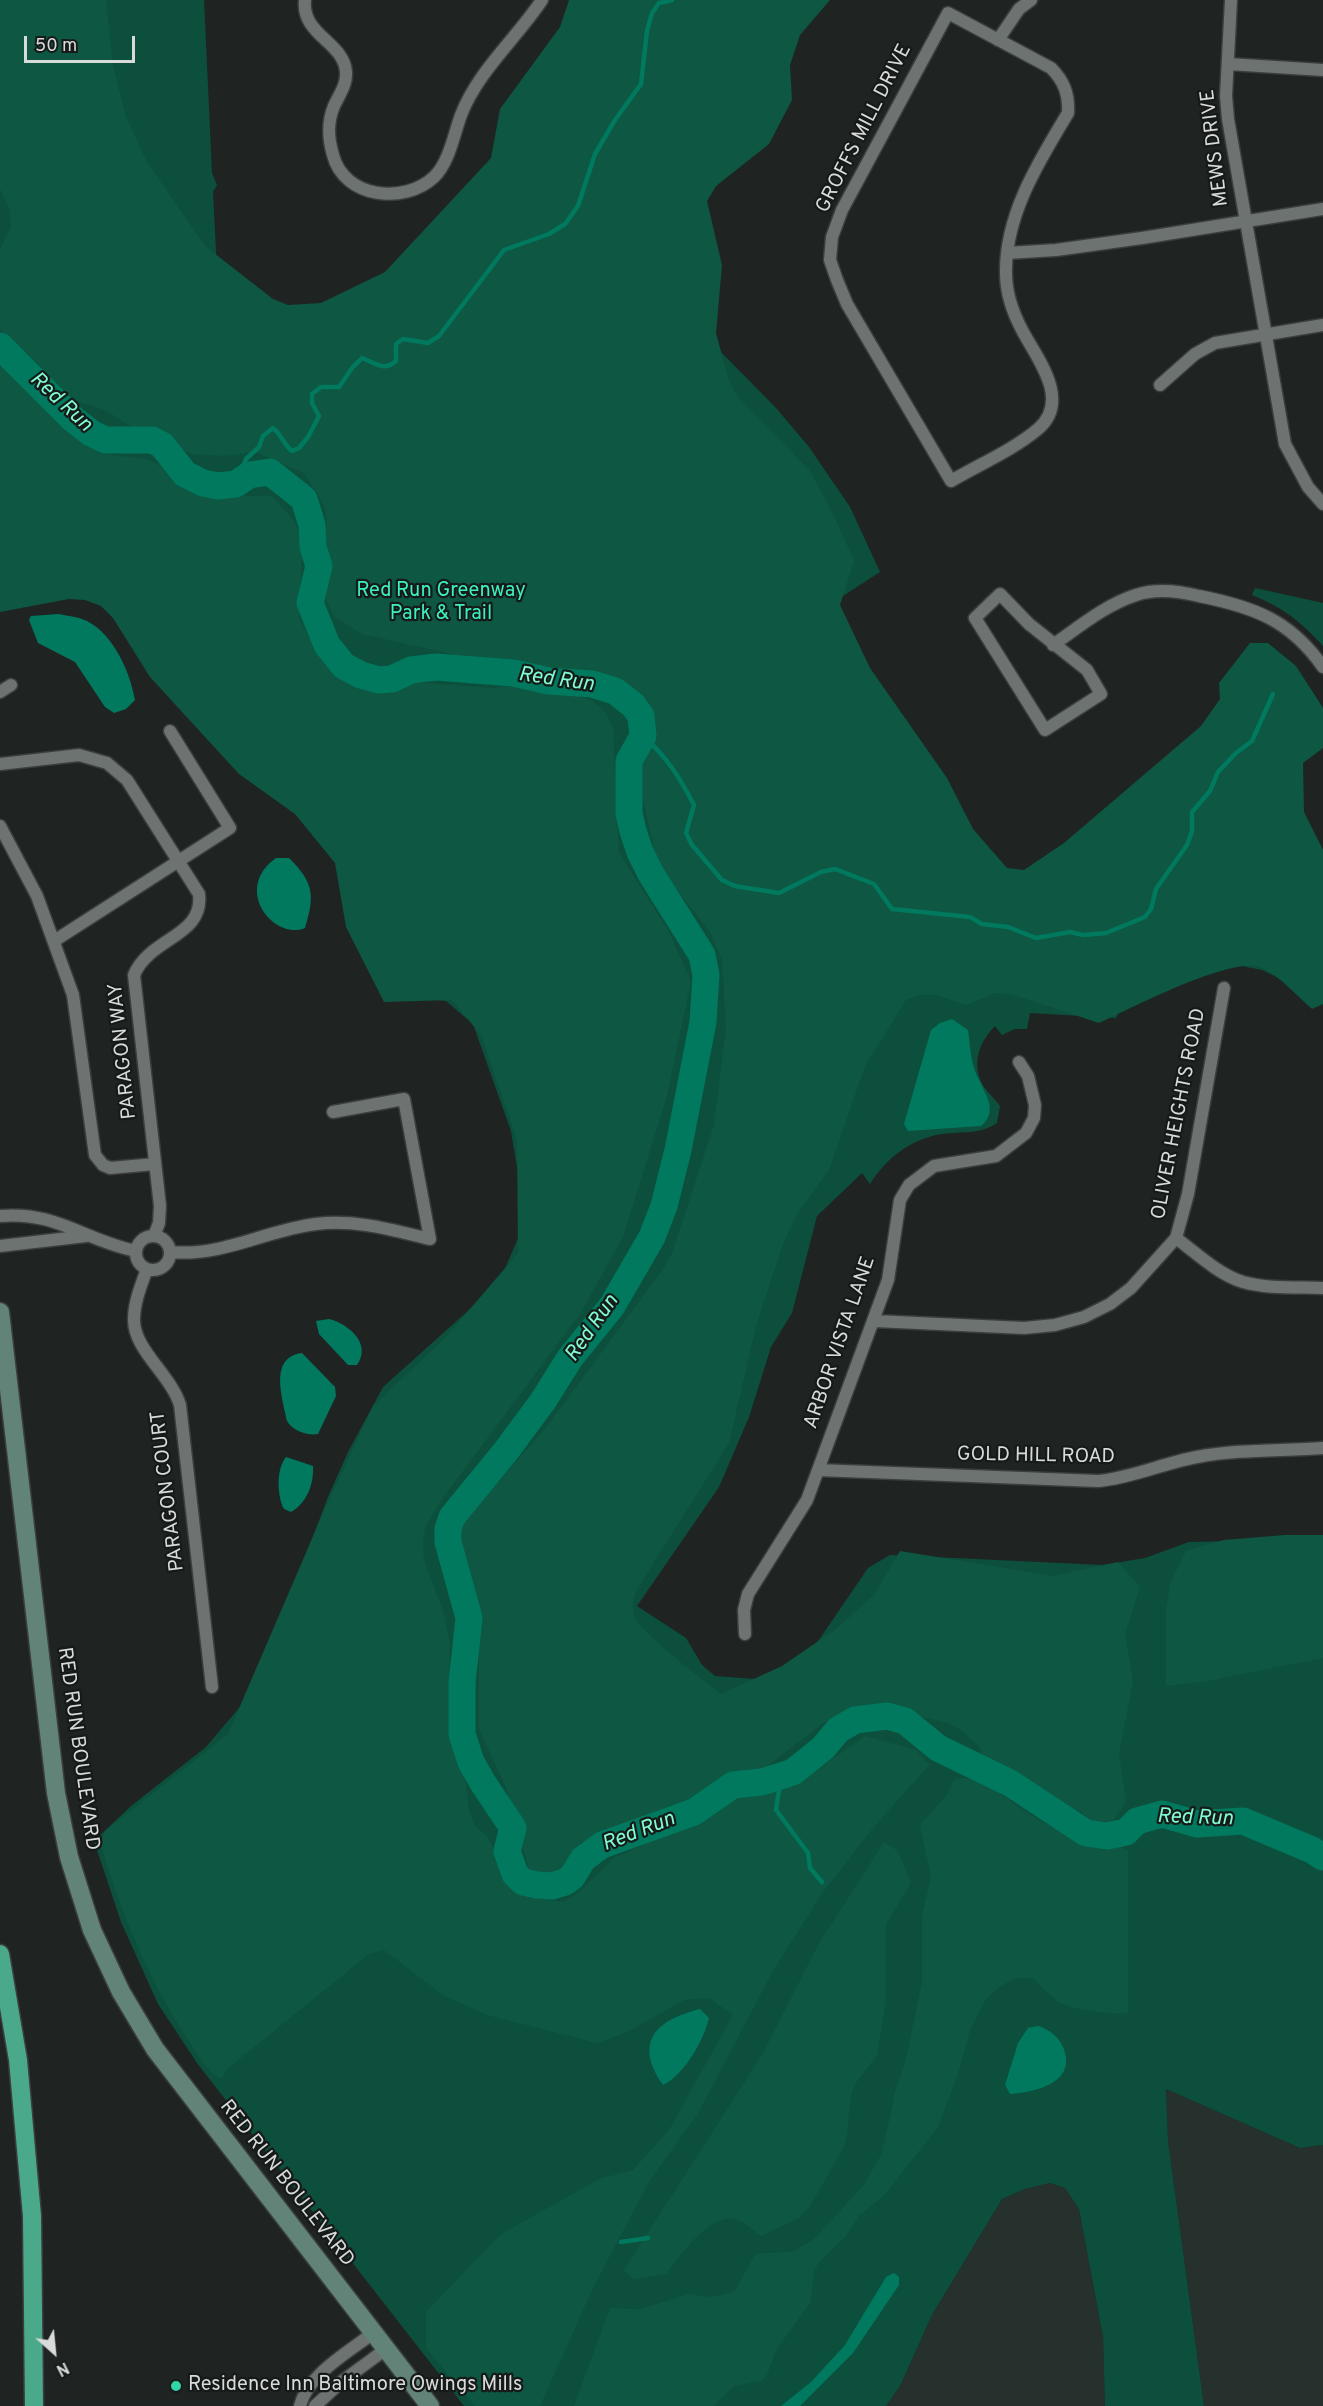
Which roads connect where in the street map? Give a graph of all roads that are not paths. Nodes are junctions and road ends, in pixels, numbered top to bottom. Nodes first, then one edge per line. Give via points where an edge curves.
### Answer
1 (305, 0) edge
2 (542, 0) edge
3 (1030, 0) edge
4 (1231, 0) edge
5 (998, 40) junction
6 (1228, 64) junction
7 (1323, 70) edge
8 (1323, 209) edge
9 (1244, 220) junction
10 (1007, 253) junction
11 (1323, 325) edge
12 (1264, 334) junction
13 (1160, 385) dead end
14 (1323, 504) edge
15 (1053, 645) junction
16 (1323, 667) edge
17 (170, 731) dead end
18 (0, 764) edge
19 (0, 826) edge
20 (179, 860) junction
21 (54, 941) junction
22 (1224, 988) dead end
23 (1019, 1062) dead end
24 (333, 1112) dead end
25 (155, 1164) junction
26 (0, 1216) edge
27 (87, 1236) junction
28 (154, 1236) junction
29 (1176, 1238) junction
30 (0, 1246) edge
31 (136, 1251) junction
32 (171, 1252) junction
33 (147, 1269) junction
34 (1323, 1288) edge
35 (0, 1312) edge
36 (874, 1321) junction
37 (1323, 1448) edge
38 (818, 1470) junction
39 (745, 1634) dead end
40 (212, 1687) dead end
41 (0, 1954) edge
42 (0, 2001) edge
43 (23, 2114) junction
44 (32, 2308) junction
45 (373, 2333) junction
46 (386, 2349) junction
47 (23, 2406) edge
48 (33, 2406) edge
49 (300, 2406) edge
50 (315, 2406) edge
51 (430, 2406) edge

1 - 2 street via 312,28 343,59 346,71 329,120 336,164 354,183 381,195 412,189 435,176 471,94
3 - 5 street
4 - 6 street, MEWS DRIVE
5 - 10 street, GROFFS MILL DRIVE via 1051,68 1060,77 1069,99 1068,112 1014,217
5 - 10 street, GROFFS MILL DRIVE via 948,13 842,210 832,237 830,260 847,304 951,481 1040,427 1051,401 1048,375 1013,311 1006,275
6 - 7 street
6 - 9 street, MEWS DRIVE via 1228,119
8 - 9 street
9 - 10 street via 1110,243
9 - 12 street, MEWS DRIVE
11 - 12 street
12 - 13 street via 1215,343 1195,354
12 - 14 street, MEWS DRIVE via 1285,444 1308,487
15 - 15 street via 1087,670 1101,694 1045,730 975,618 1000,594
15 - 16 street via 1115,604 1138,594 1184,592 1236,603 1277,621
17 - 20 street via 230,828
18 - 20 street, PARAGON WAY via 79,755 107,763 127,780
19 - 21 street via 38,896
20 - 21 street
20 - 25 street, PARAGON WAY via 199,894 198,912 186,928 144,957 133,985
21 - 25 street via 76,1006 95,1155 110,1168
22 - 29 street, OLIVER HEIGHTS ROAD via 1188,1194
23 - 36 street, ARBOR VISTA LANE via 1028,1076 1035,1105 1034,1118 1026,1133 996,1156 934,1166 909,1185 900,1200 888,1280
24 - 32 street via 404,1100 430,1239 360,1224 330,1223 214,1251
25 - 28 street, PARAGON WAY via 160,1206
26 - 27 street via 58,1221
27 - 30 street
27 - 31 street
28 - 31 street via 142,1240
28 - 32 street via 165,1240
29 - 34 street via 1241,1281 1264,1286
29 - 36 street, OLIVER HEIGHTS ROAD via 1131,1288 1110,1304 1055,1326
31 - 33 street via 138,1262
32 - 33 street via 164,1267
33 - 40 street, PARAGON COURT via 134,1311 134,1326 141,1344 172,1385 180,1405
35 - 45 main road, RED RUN BOULEVARD via 56,1793 85,1911 122,1992 155,2049
36 - 38 street, ARBOR VISTA LANE
37 - 38 street, GOLD HILL ROAD via 1201,1456 1167,1462 1119,1479 1098,1481
38 - 39 street, ARBOR VISTA LANE via 799,1516 748,1594
41 - 43 highway
42 - 43 highway
43 - 44 highway via 32,2217
44 - 47 highway
44 - 48 highway
45 - 46 main road, RED RUN BOULEVARD
45 - 49 street via 316,2379 303,2395
46 - 50 street
46 - 51 main road, RED RUN BOULEVARD

